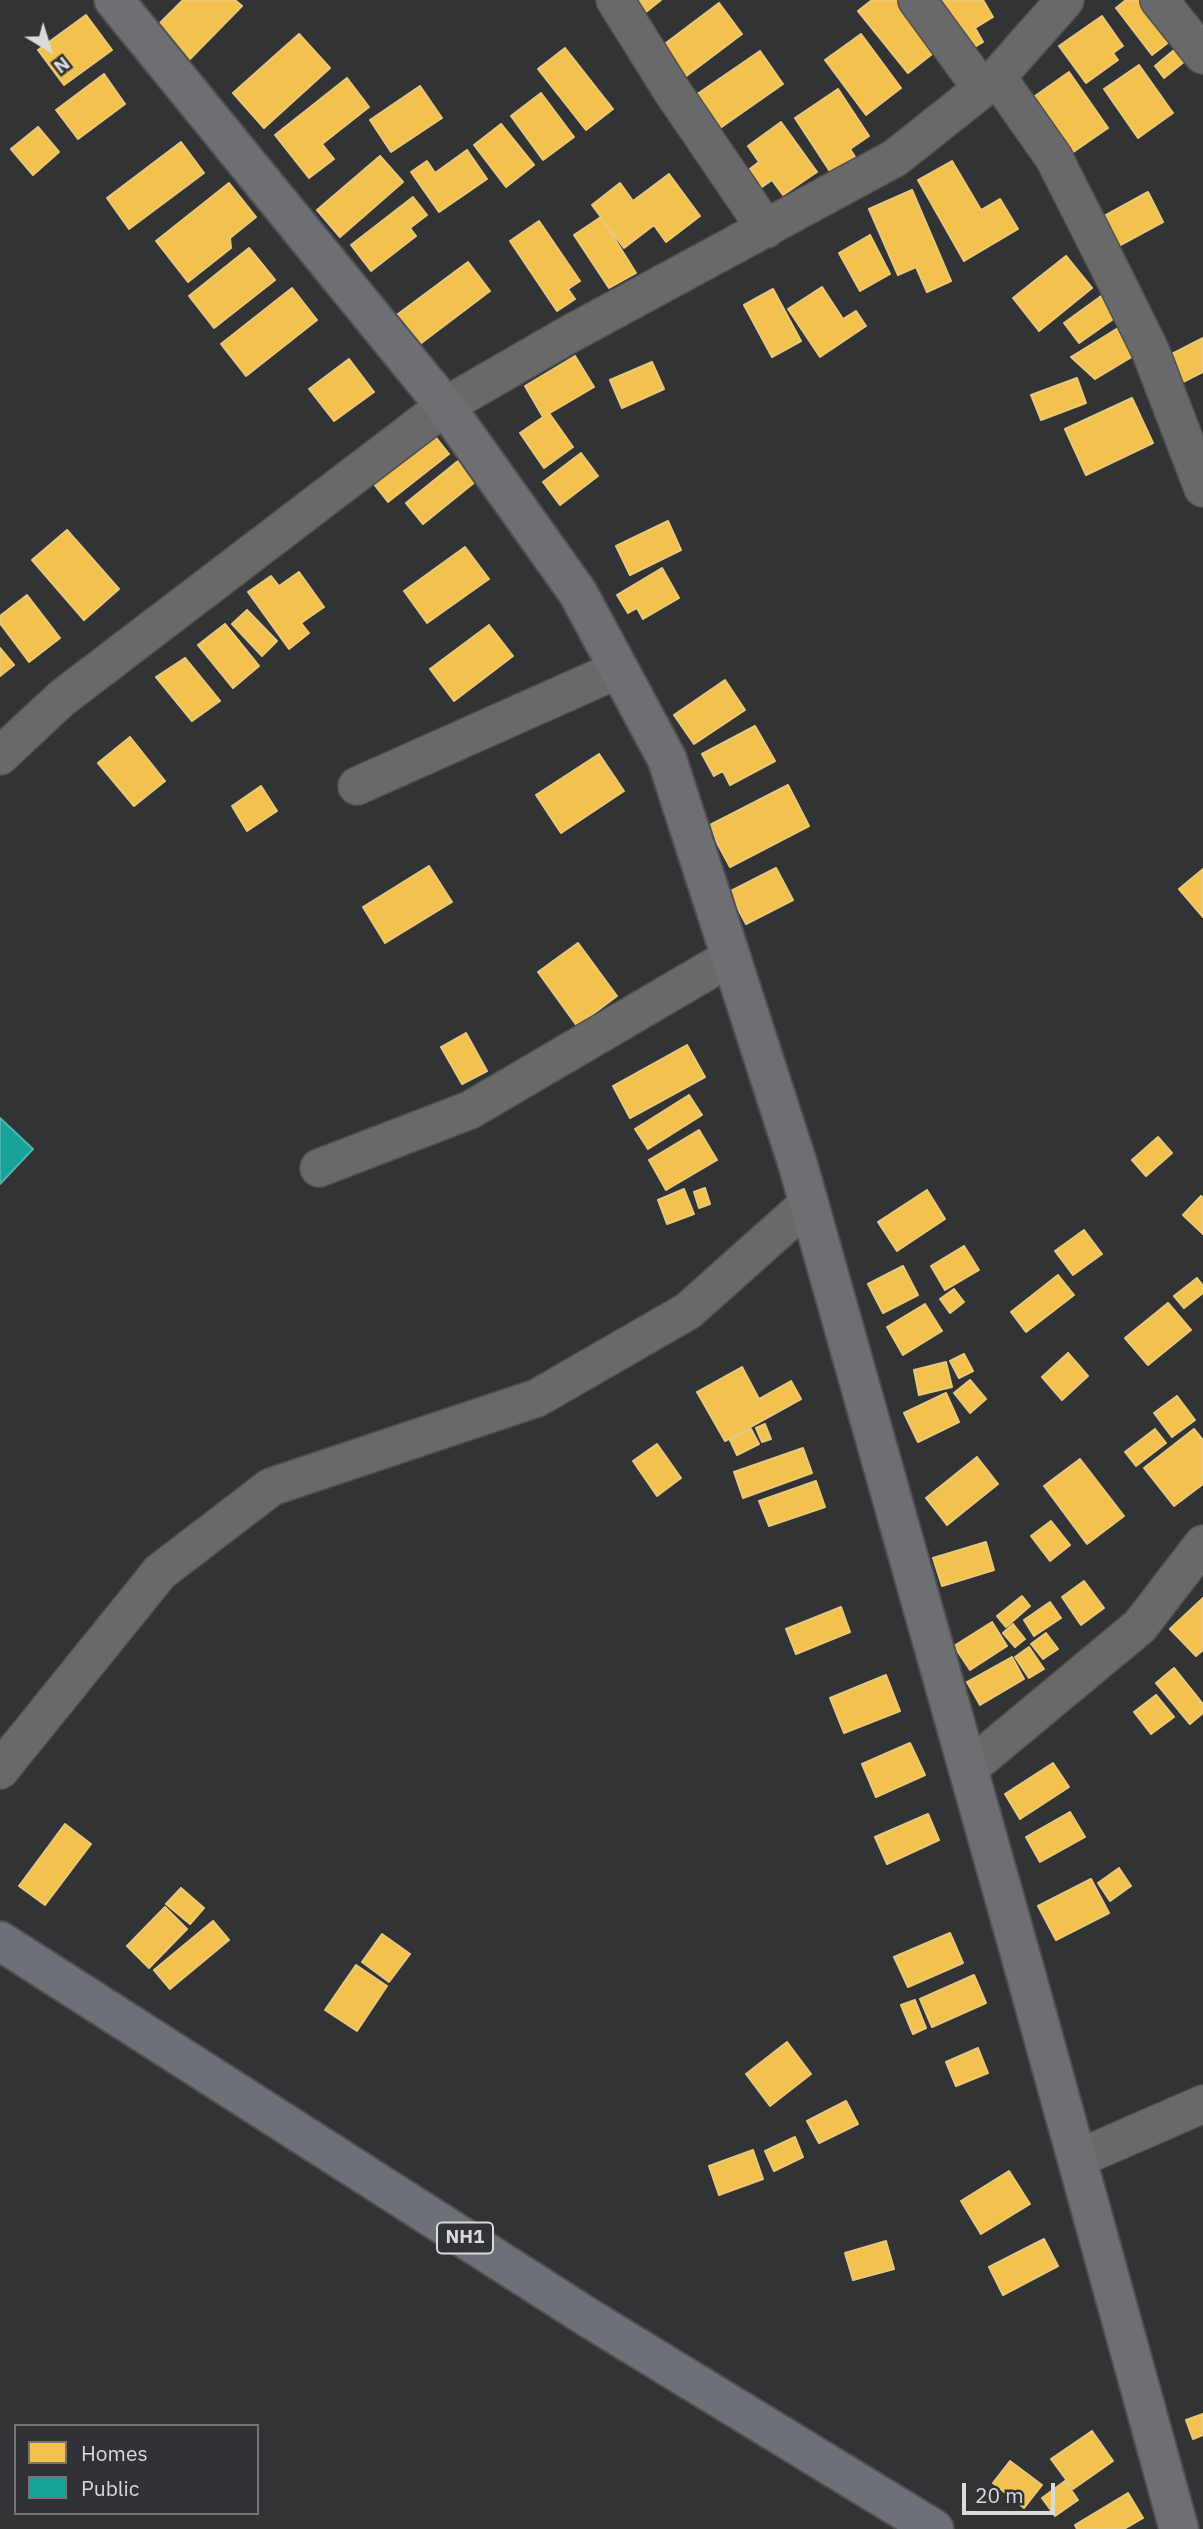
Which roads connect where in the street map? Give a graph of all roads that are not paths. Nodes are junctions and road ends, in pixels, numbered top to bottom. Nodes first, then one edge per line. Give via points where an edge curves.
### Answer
1 (114, 0) edge
2 (615, 0) edge
3 (917, 0) edge
4 (1065, 0) edge
5 (1159, 0) edge
6 (1203, 55) edge
7 (989, 83) junction
8 (766, 229) junction
9 (445, 405) junction
10 (1203, 488) edge
11 (619, 669) junction
12 (0, 756) edge
13 (357, 786) dead end
14 (731, 957) junction
15 (319, 1168) dead end
16 (808, 1203) junction
17 (1203, 1544) edge
18 (968, 1769) junction
19 (0, 1770) edge
20 (0, 1941) edge
21 (1203, 2104) edge
22 (1077, 2159) junction
23 (934, 2529) edge
24 (1179, 2529) edge

1 - 9 street
2 - 8 street
3 - 7 street
4 - 7 street
5 - 6 street
7 - 8 street via 895,158
7 - 10 street via 1054,158 1150,350
8 - 9 street
9 - 11 street via 578,593
9 - 12 street via 62,698
11 - 13 street
11 - 14 street via 667,759
14 - 15 street via 470,1110
14 - 16 street
16 - 18 street
16 - 19 street via 688,1311 537,1398 271,1487 160,1572
17 - 18 street via 1140,1626
18 - 22 street
20 - 23 highway, NH1 via 592,2320
21 - 22 street
22 - 24 street

